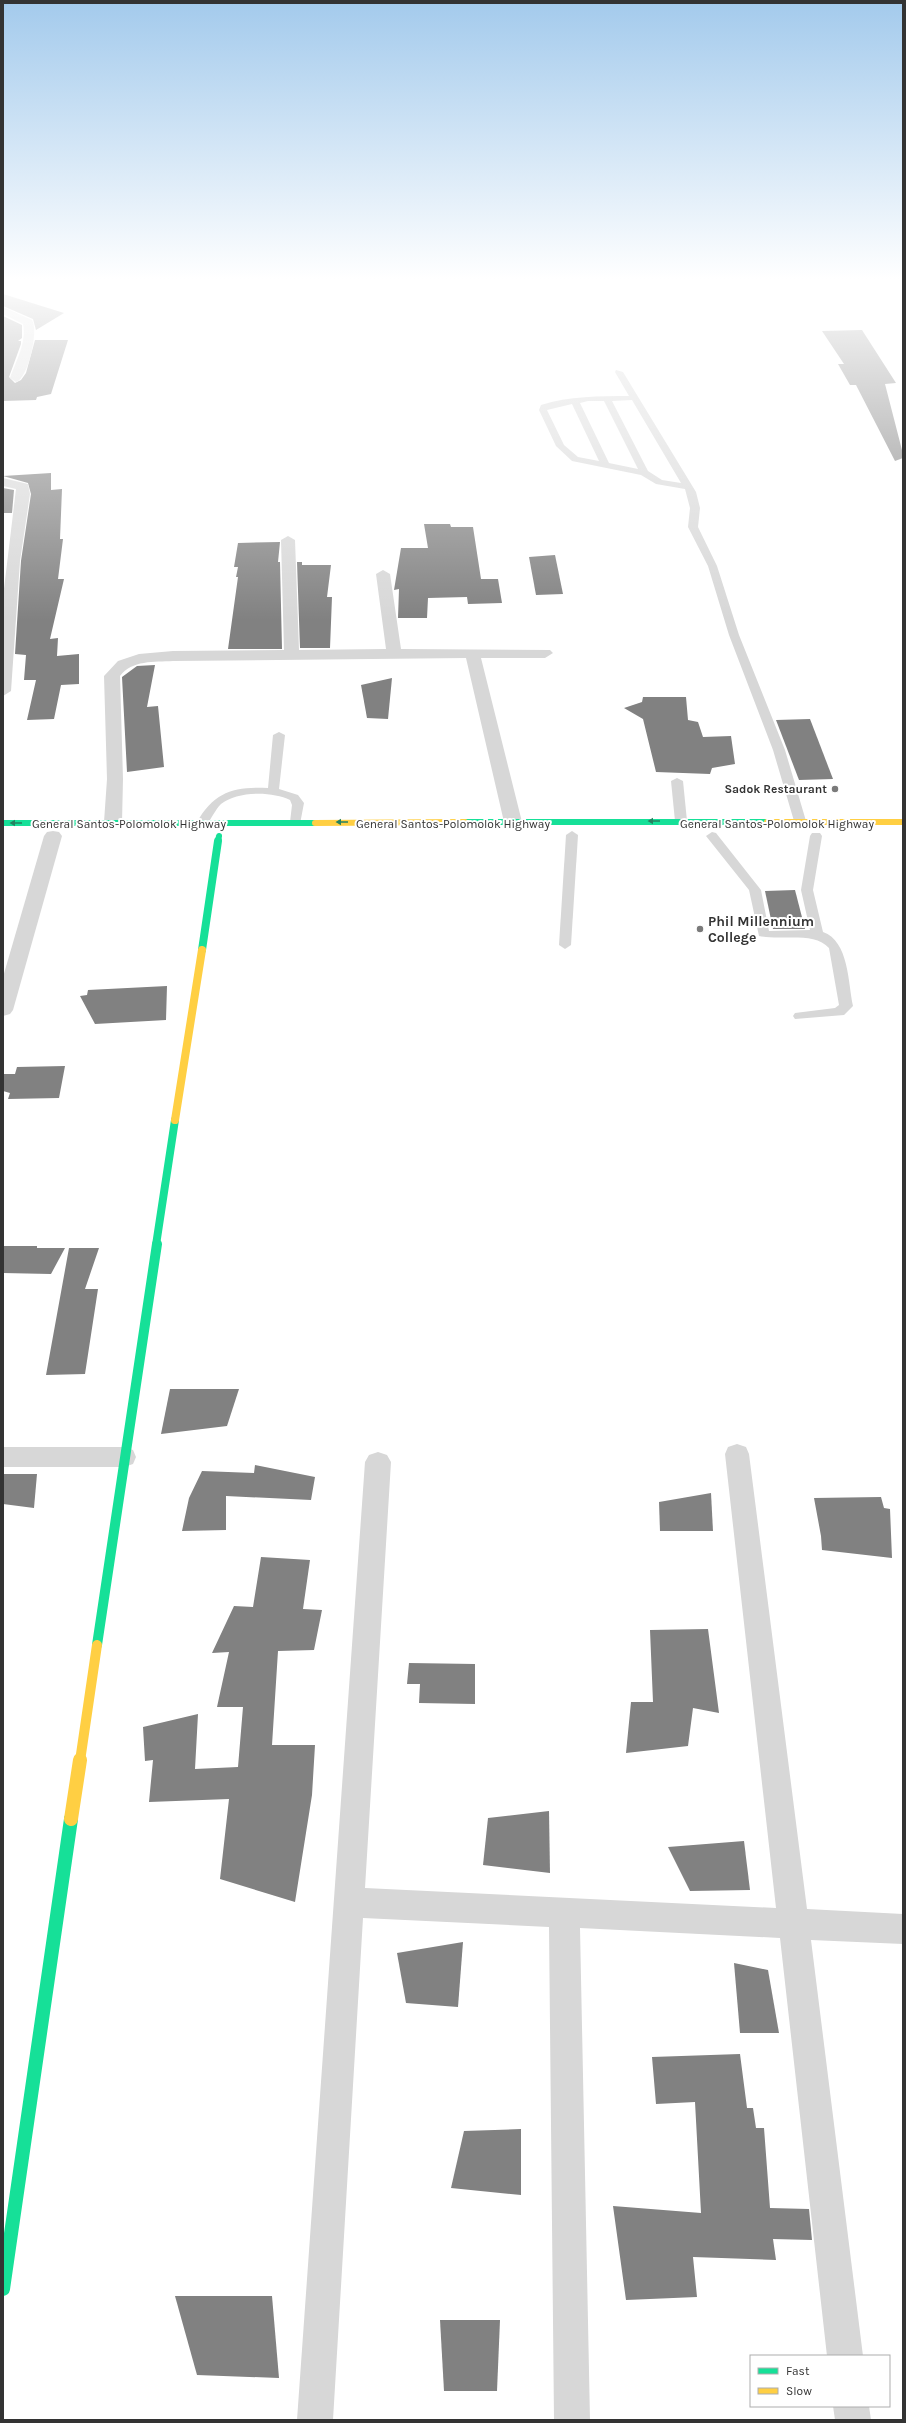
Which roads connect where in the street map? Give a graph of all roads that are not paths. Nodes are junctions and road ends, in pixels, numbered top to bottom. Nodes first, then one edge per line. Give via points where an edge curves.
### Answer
1 (632, 394) edge
2 (634, 398) junction
3 (607, 399) junction
4 (575, 402) junction
5 (606, 466) junction
6 (644, 473) junction
7 (3, 482) edge
8 (688, 487) junction
9 (288, 540) dead end
10 (8, 561) edge
11 (383, 574) dead end
12 (6, 611) edge
13 (545, 652) dead end
14 (472, 653) junction
15 (292, 654) junction
16 (394, 654) junction
17 (4, 664) edge
18 (3, 691) edge
19 (279, 735) dead end
20 (677, 781) dead end
21 (273, 792) junction
22 (681, 821) junction
23 (800, 821) junction
24 (112, 822) junction
25 (203, 822) junction
26 (296, 822) junction
27 (513, 822) junction
28 (903, 822) edge
29 (3, 823) edge
30 (572, 835) dead end
31 (53, 836) dead end
32 (219, 836) dead end
33 (708, 836) joint
34 (727, 836) dead end
35 (816, 836) dead end
36 (817, 934) junction
37 (565, 945) dead end
38 (3, 1010) edge
39 (800, 1016) dead end
40 (737, 1454) dead end
41 (3, 1457) edge
42 (124, 1457) junction
43 (378, 1462) dead end
44 (350, 1902) junction
45 (564, 1912) junction
46 (793, 1922) junction
47 (903, 1929) edge
48 (3, 2289) edge
49 (845, 2355) edge
50 (851, 2407) edge
51 (315, 2420) edge
52 (572, 2420) edge
53 (853, 2420) edge

1 - 2 lane
2 - 3 lane
2 - 8 lane
3 - 4 lane
3 - 6 lane
4 - 5 lane
4 - 5 lane via 546,405 543,410 560,446 568,454 574,459
5 - 6 lane
6 - 8 lane via 660,482
7 - 10 street via 16,483 23,487 14,514
8 - 23 lane via 695,508 693,527 703,540 715,568 734,634 792,784
9 - 15 street
10 - 12 street
11 - 16 street
12 - 17 street
13 - 14 street
14 - 16 street
14 - 27 street
15 - 16 street
15 - 24 street via 173,656 134,660 120,665 112,676 116,779
17 - 18 street
19 - 21 lane
20 - 22 lane
21 - 25 lane via 242,792 224,797 210,808
21 - 26 lane via 295,798 298,803
22 - 23 main road
22 -> 27 main road
23 - 28 main road
24 - 25 main road
24 -> 29 main road
25 - 26 main road
27 -> 26 main road
30 - 37 lane
31 - 38 street
32 - 42 main road
33 - 34 main road, General Santos-Polomolok Highway
33 - 36 lane via 755,890 764,910 761,931 765,934
35 - 36 lane via 806,910
36 - 39 lane via 829,939 835,947 846,1006 839,1012
40 - 46 street
41 - 42 street
42 - 48 main road
43 - 44 street
44 - 45 street
44 - 51 street
45 - 46 street
45 - 52 street
46 - 47 street
46 - 49 street
50 - 53 street

